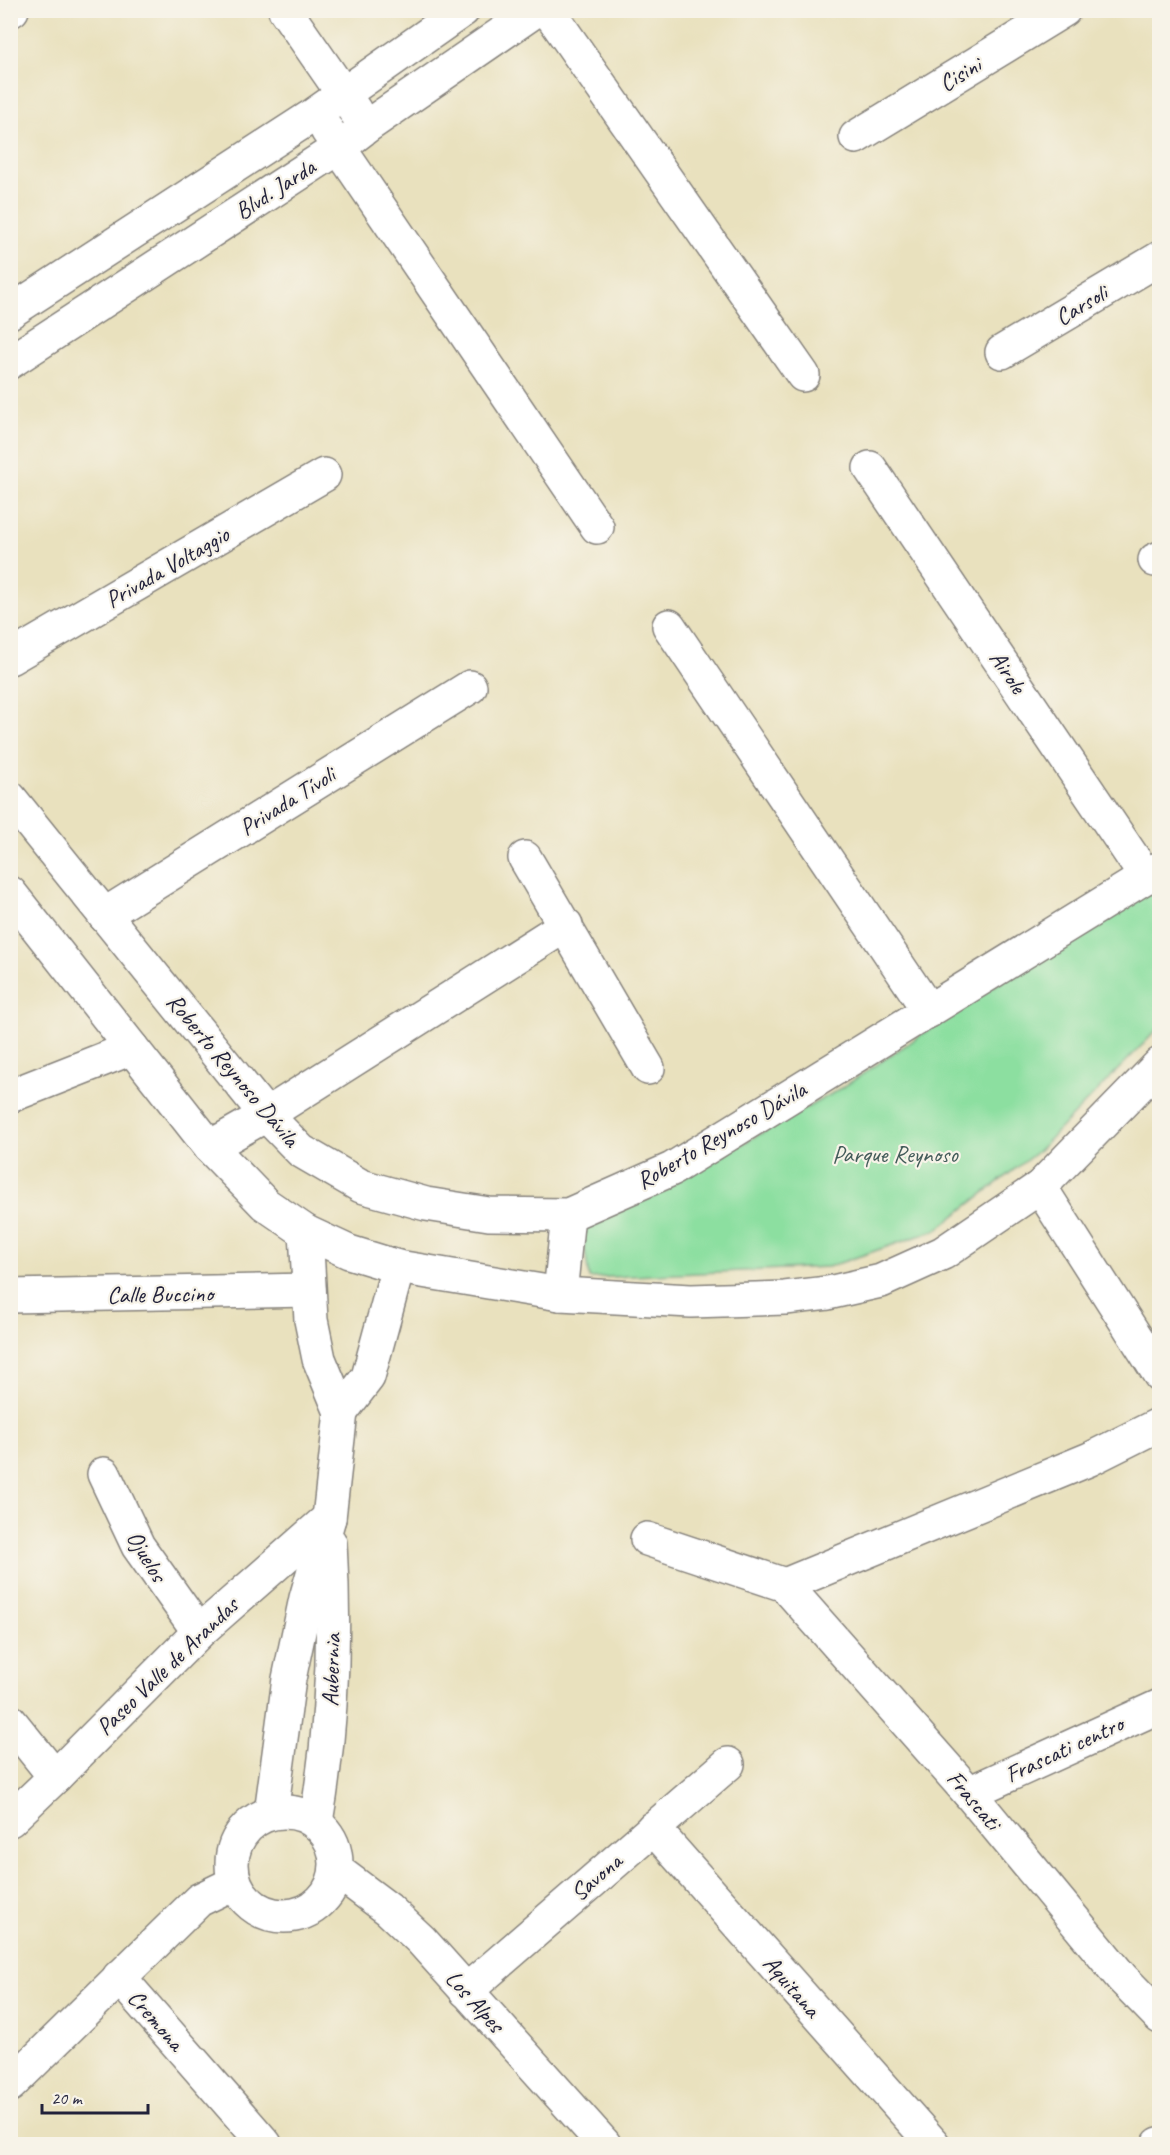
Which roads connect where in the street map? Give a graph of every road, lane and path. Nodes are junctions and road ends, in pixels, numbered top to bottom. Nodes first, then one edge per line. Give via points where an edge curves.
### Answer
1 (285, 10) edge
2 (463, 10) edge
3 (536, 10) edge
4 (1064, 10) edge
5 (556, 22) edge
6 (342, 94) junction
7 (315, 114) junction
8 (366, 127) junction
9 (856, 137) dead end
10 (340, 147) junction
11 (1160, 258) edge
12 (10, 312) edge
13 (1002, 351) dead end
14 (10, 362) edge
15 (803, 375) dead end
16 (870, 468) dead end
17 (324, 475) dead end
18 (597, 527) dead end
19 (669, 626) dead end
20 (10, 658) edge
21 (470, 687) dead end
22 (10, 798) edge
23 (525, 858) dead end
24 (1153, 872) edge
25 (10, 893) edge
26 (104, 915) junction
27 (566, 925) junction
28 (929, 1011) junction
29 (132, 1048) junction
30 (1160, 1064) edge
31 (648, 1068) dead end
32 (10, 1096) edge
33 (266, 1115) junction
34 (210, 1147) junction
35 (1040, 1187) junction
36 (568, 1215) junction
37 (306, 1232) junction
38 (398, 1267) junction
39 (309, 1290) junction
40 (560, 1294) junction
41 (10, 1296) edge
42 (1160, 1375) edge
43 (341, 1412) junction
44 (1160, 1425) edge
45 (104, 1474) dead end
46 (329, 1518) junction
47 (647, 1539) dead end
48 (785, 1585) junction
49 (199, 1632) junction
50 (1160, 1706) edge
51 (10, 1721) edge
52 (728, 1764) dead end
53 (55, 1777) junction
54 (969, 1793) junction
55 (271, 1813) junction
56 (10, 1820) edge
57 (316, 1822) junction
58 (652, 1828) junction
59 (336, 1870) junction
60 (234, 1883) junction
61 (118, 1977) junction
62 (466, 1991) junction
63 (1152, 1997) edge
64 (10, 2085) edge
65 (265, 2145) edge
66 (604, 2145) edge
67 (933, 2145) edge

1 - 6 street
2 - 6 street, Blvd. Jarda
3 - 8 street, Blvd. Jarda
4 - 9 street, Cisini
5 - 15 street
6 - 7 street, Blvd. Jarda
6 - 8 street
7 - 10 street
7 - 12 street, Blvd. Jarda
8 - 10 street, Blvd. Jarda
10 - 14 street, Blvd. Jarda
10 - 18 street
11 - 13 street, Carsoli
16 - 24 street, Airole
17 - 20 street, Privada Voltaggio
19 - 28 street
21 - 26 street, Privada Tívoli
22 - 26 street, Roberto Reynoso Dávila
23 - 27 street
24 - 28 street, Roberto Reynoso Dávila
25 - 29 street
26 - 33 street, Roberto Reynoso Dávila
27 - 31 street
27 - 33 street
28 - 36 street, Roberto Reynoso Dávila via 672,1169
29 - 32 street
29 - 34 street
30 - 35 street
33 - 34 street
33 - 36 street, Roberto Reynoso Dávila via 301,1151 361,1186 426,1204 489,1214
34 - 37 street via 265,1204
35 - 40 street via 943,1253 881,1281 828,1293 691,1301
35 - 42 street
36 - 40 street
37 - 38 street via 349,1252
37 - 39 street, Aubernia
38 - 40 street
38 - 43 street via 368,1377
39 - 41 street, Calle Buccino
39 - 43 street, Aubernia via 319,1359
43 - 46 street, Aubernia
44 - 48 street via 1090,1459
45 - 49 street, Ojuelos via 138,1546
46 - 49 street, Paseo Valle de Arandas
46 - 55 street, Aubernia via 306,1598 289,1679
46 - 57 street, Aubernia via 334,1602 332,1687
47 - 48 street
48 - 54 street, Frascati
49 - 53 street, Paseo Valle de Arandas
50 - 54 street, Frascati centro
51 - 53 street
52 - 58 street, Savona
53 - 56 street, Paseo Valle de Arandas
54 - 63 street, Frascati
55 - 57 street via 293,1812
55 - 60 street via 251,1822 237,1839 231,1860
57 - 59 street via 333,1843
58 - 62 street, Savona
58 - 67 street, Aquitana
59 - 60 street via 331,1888 318,1905 301,1915 280,1917 261,1912 245,1900
59 - 62 street, Los Alpes via 421,1940
60 - 61 street via 199,1900
61 - 64 street
61 - 65 street, Cremona
62 - 66 street, Los Alpes

